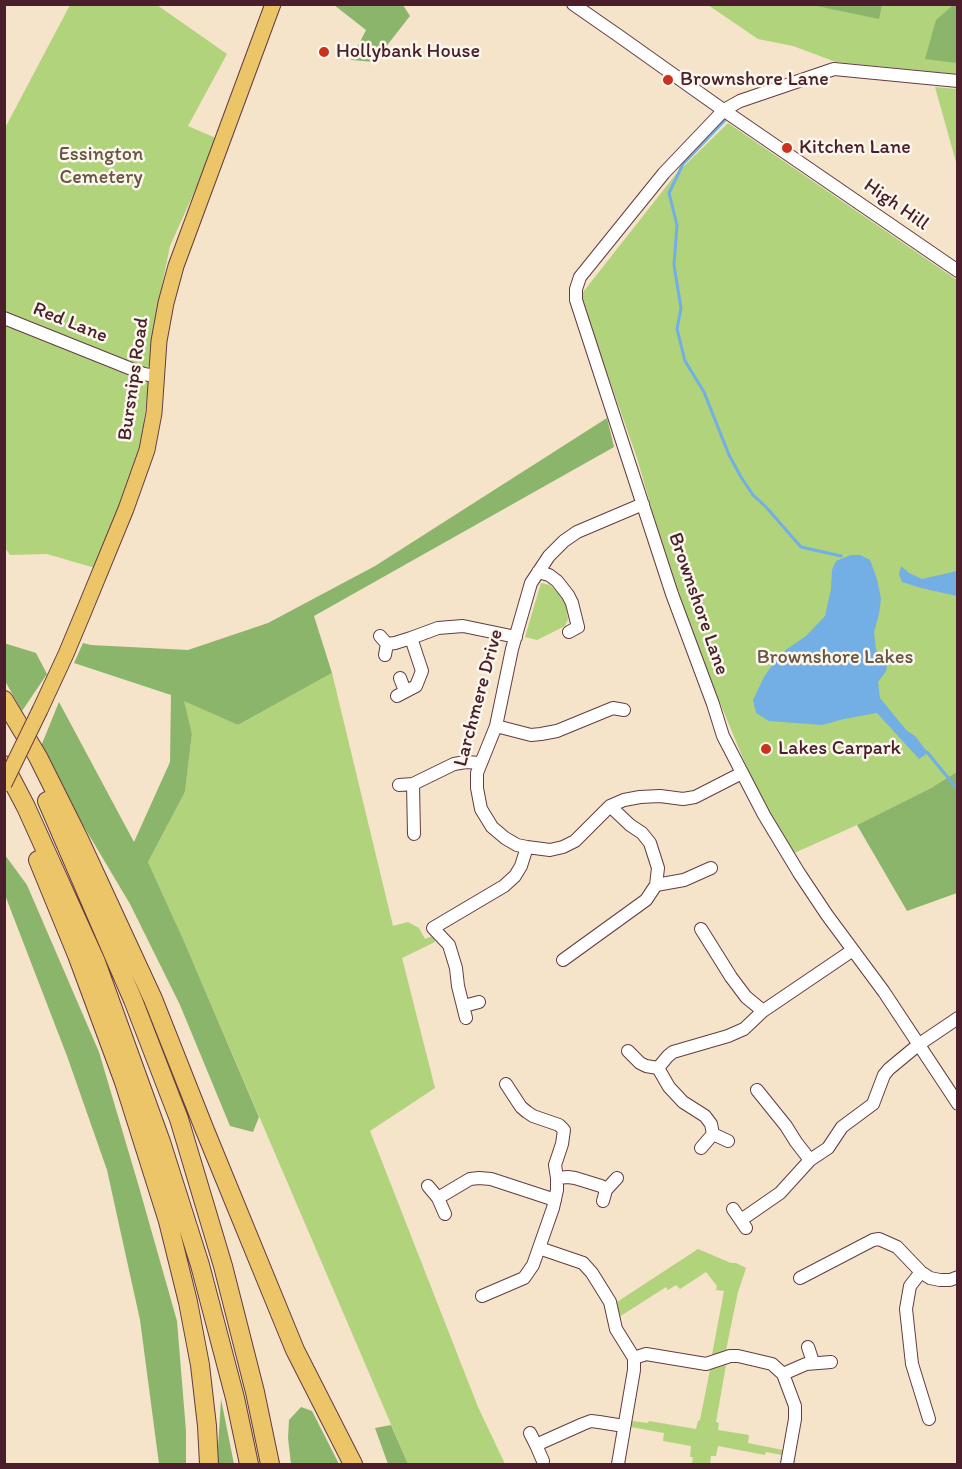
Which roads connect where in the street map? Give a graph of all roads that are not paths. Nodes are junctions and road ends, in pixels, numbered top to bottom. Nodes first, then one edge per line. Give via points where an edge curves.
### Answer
1 (273, 4) edge
2 (573, 4) edge
3 (957, 81) edge
4 (724, 110) junction
5 (957, 271) edge
6 (4, 318) edge
7 (155, 376) junction
8 (643, 504) junction
9 (538, 572) junction
10 (569, 632) dead end
11 (411, 638) junction
12 (516, 638) junction
13 (384, 645) dead end
14 (400, 678) dead end
15 (4, 700) edge
16 (617, 705) dead end
17 (4, 719) edge
18 (496, 726) junction
19 (480, 763) junction
20 (4, 765) edge
21 (742, 773) junction
22 (4, 784) edge
23 (413, 784) junction
24 (399, 785) dead end
25 (610, 806) junction
26 (414, 834) dead end
27 (527, 848) junction
28 (711, 868) dead end
29 (656, 885) junction
30 (701, 929) dead end
31 (853, 950) junction
32 (560, 962) dead end
33 (133, 1000) junction
34 (479, 1002) dead end
35 (763, 1011) junction
36 (957, 1018) edge
37 (918, 1045) junction
38 (628, 1051) dead end
39 (658, 1068) junction
40 (506, 1084) dead end
41 (757, 1090) dead end
42 (957, 1104) edge
43 (713, 1134) junction
44 (728, 1141) dead end
45 (701, 1148) dead end
46 (810, 1160) junction
47 (167, 1161) junction
48 (557, 1178) junction
49 (617, 1178) dead end
50 (428, 1186) dead end
51 (438, 1198) junction
52 (555, 1200) junction
53 (733, 1209) dead end
54 (445, 1214) dead end
55 (251, 1241) junction
56 (539, 1248) junction
57 (921, 1272) junction
58 (809, 1277) dead end
59 (957, 1277) edge
60 (482, 1296) dead end
61 (808, 1347) dead end
62 (634, 1358) junction
63 (813, 1362) junction
64 (831, 1362) dead end
65 (200, 1365) junction
66 (783, 1374) junction
67 (931, 1419) dead end
68 (624, 1426) junction
69 (530, 1432) dead end
70 (536, 1445) junction
71 (543, 1461) dead end
72 (209, 1464) edge
73 (249, 1464) edge
74 (270, 1464) edge
75 (353, 1464) edge
76 (618, 1464) edge
77 (787, 1464) edge

1 - 7 main road, Bursnips Road via 176,266 164,312
2 - 4 street, High Hill
3 - 4 street via 834,69 740,100
4 - 5 street, High Hill
4 - 8 street, Brownshore Lane via 664,173 580,277 576,289 576,300
6 - 7 street, Red Lane
7 - 22 main road, Bursnips Road, bridge via 147,450 126,509 66,654
8 - 9 street, Larchmere Drive via 577,532 549,556
8 - 21 street, Brownshore Lane via 723,736
9 - 10 street via 557,581 568,595 578,627
9 - 12 street, Larchmere Drive
11 - 12 street via 438,628 462,626
11 - 13 street
11 - 14 street via 422,671 416,686 401,694
12 - 18 street, Larchmere Drive
15 - 55 highway via 38,757 139,968
16 - 18 street via 541,734
17 - 33 highway via 32,769
18 - 19 street, Larchmere Drive
19 - 23 street via 454,764
19 - 27 street, Larchmere Drive via 477,788 485,817 505,838
20 - 47 highway via 96,962
21 - 25 street, Larchmere Drive via 695,797 640,797
21 - 31 street, Brownshore Lane via 799,873
22 - 65 highway via 72,944 124,1082 168,1221
23 - 24 street
23 - 26 street
25 - 27 street, Larchmere Drive via 575,841 550,850
25 - 29 street via 650,843 658,868
27 - 34 street via 521,866 504,886 428,931 449,945 465,1012
28 - 29 street via 684,880
29 - 32 street via 646,900
30 - 35 street via 746,997
31 - 35 street
31 - 37 street, Brownshore Lane
33 - 55 highway via 163,1045 234,1218
33 - 74 highway via 179,1119 220,1255
35 - 39 street via 744,1029 673,1052
36 - 37 street
37 - 42 street, Brownshore Lane
37 - 46 street via 884,1075 873,1104 842,1127 828,1148
38 - 39 street via 640,1063
39 - 43 street via 683,1101 705,1116
40 - 48 street via 527,1112 564,1130 555,1165
41 - 46 street
43 - 44 street
43 - 45 street
46 - 53 street via 744,1224
47 - 65 highway via 167,1189 189,1267 204,1350
47 - 73 highway via 200,1265
48 - 49 street via 575,1178 601,1186 605,1195
48 - 52 street
50 - 51 street
51 - 52 street via 470,1179 479,1178
51 - 54 street
52 - 56 street
55 - 75 highway via 295,1350
56 - 60 street via 524,1278
56 - 62 street via 583,1263 592,1273 610,1302 616,1329
57 - 58 street via 880,1234
57 - 59 street via 939,1280
57 - 67 street via 910,1286 906,1309 912,1364
61 - 63 street
62 - 66 street via 646,1354 706,1364 738,1356 772,1364
62 - 68 street
63 - 64 street
63 - 66 street
65 - 72 highway
66 - 77 street via 796,1411
68 - 70 street via 591,1421
68 - 76 street
69 - 70 street
70 - 71 street

